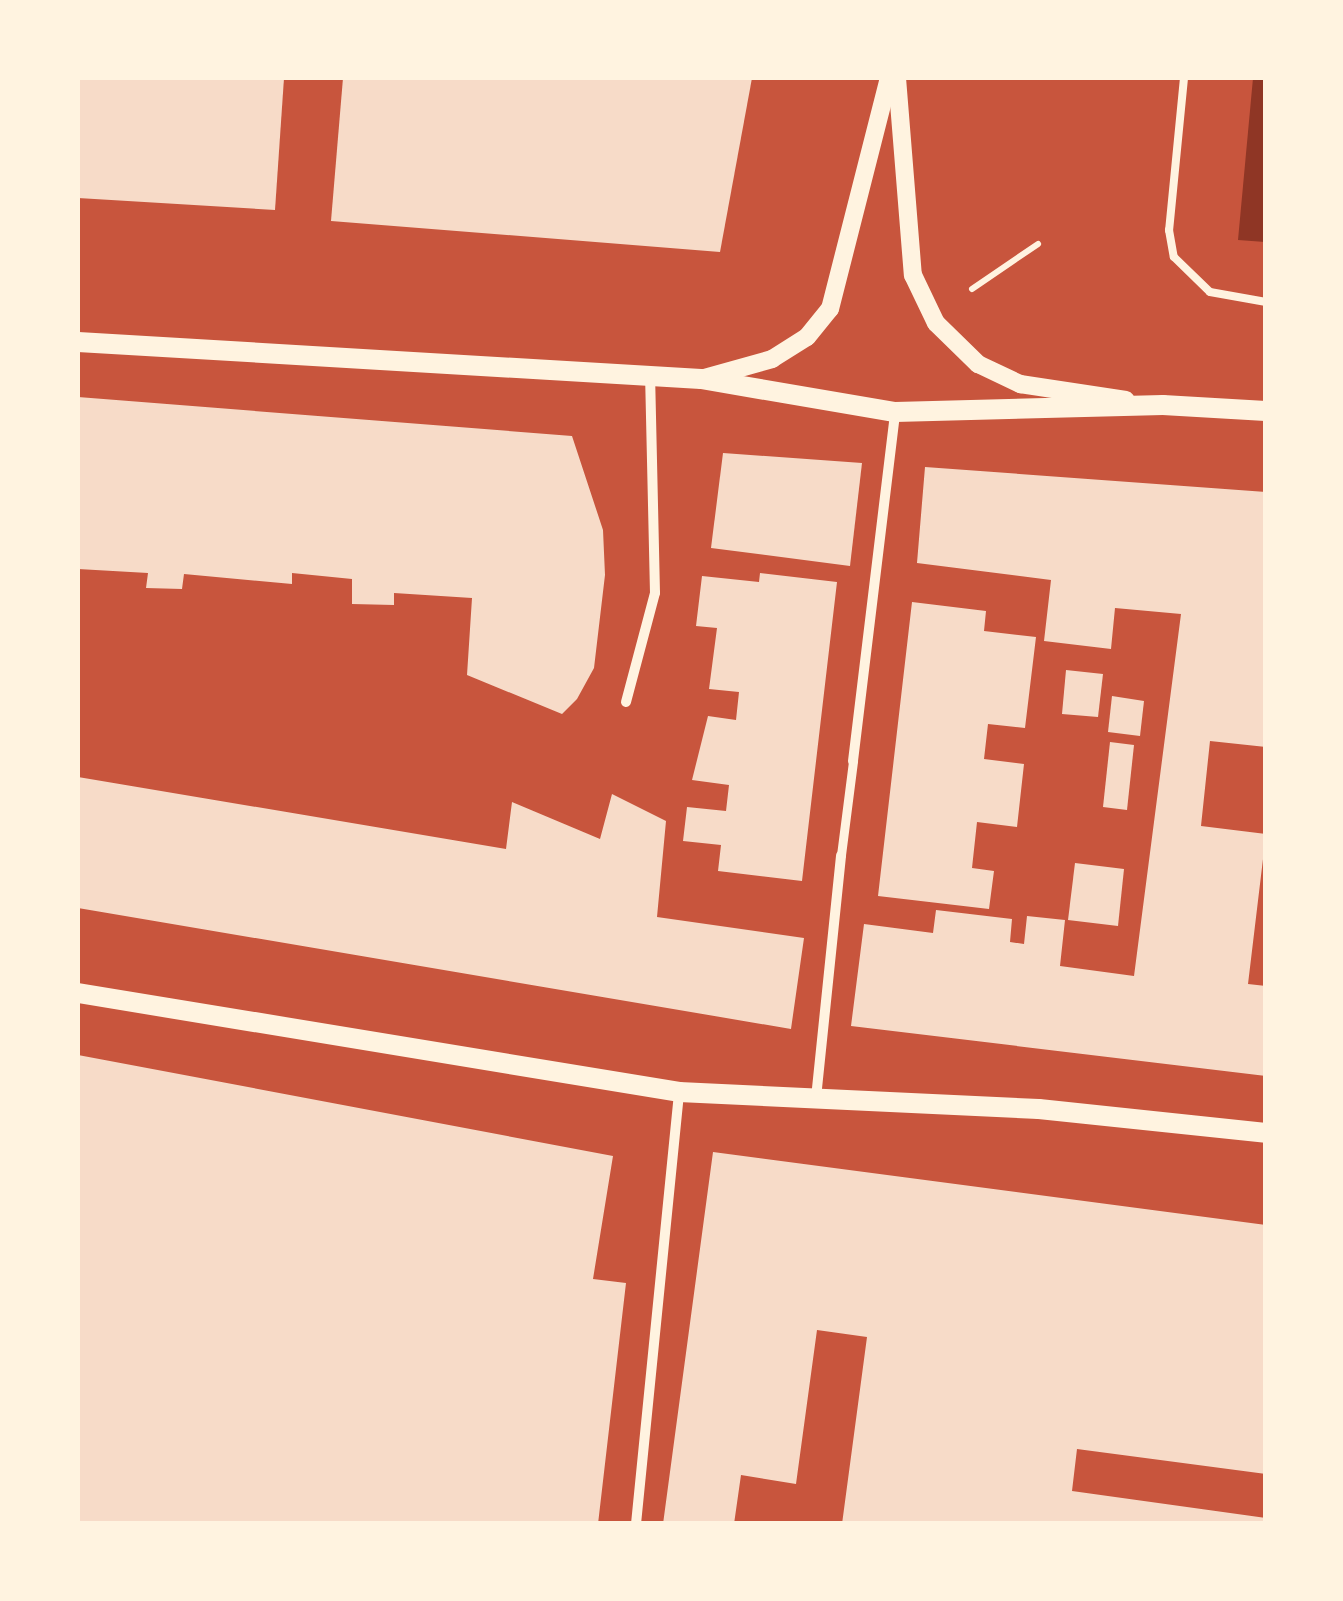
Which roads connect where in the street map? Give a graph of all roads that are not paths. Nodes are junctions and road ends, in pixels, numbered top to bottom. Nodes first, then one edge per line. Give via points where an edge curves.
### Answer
1 (889, 78) edge
2 (897, 78) edge
3 (1184, 78) edge
4 (1266, 302) edge
5 (78, 342) edge
6 (650, 377) junction
7 (701, 380) junction
8 (1163, 405) junction
9 (1266, 411) edge
10 (895, 412) junction
11 (626, 702) dead end
12 (853, 761) joint
13 (841, 854) joint
14 (78, 993) edge
15 (678, 1092) junction
16 (816, 1099) junction
17 (1266, 1133) edge
18 (636, 1524) edge

1 - 7 street via 830,309 807,337 772,360
2 - 8 street via 913,275 936,322 978,364 1020,384
3 - 4 lane via 1168,230 1174,257 1210,292
5 - 6 main road
6 - 7 main road
6 - 11 street via 655,593
7 - 10 main road
8 - 9 main road
8 - 10 main road
10 - 12 street
12 - 13 street
13 - 16 street
14 - 15 main road
15 - 16 main road
15 - 18 street
16 - 17 main road via 1039,1108

